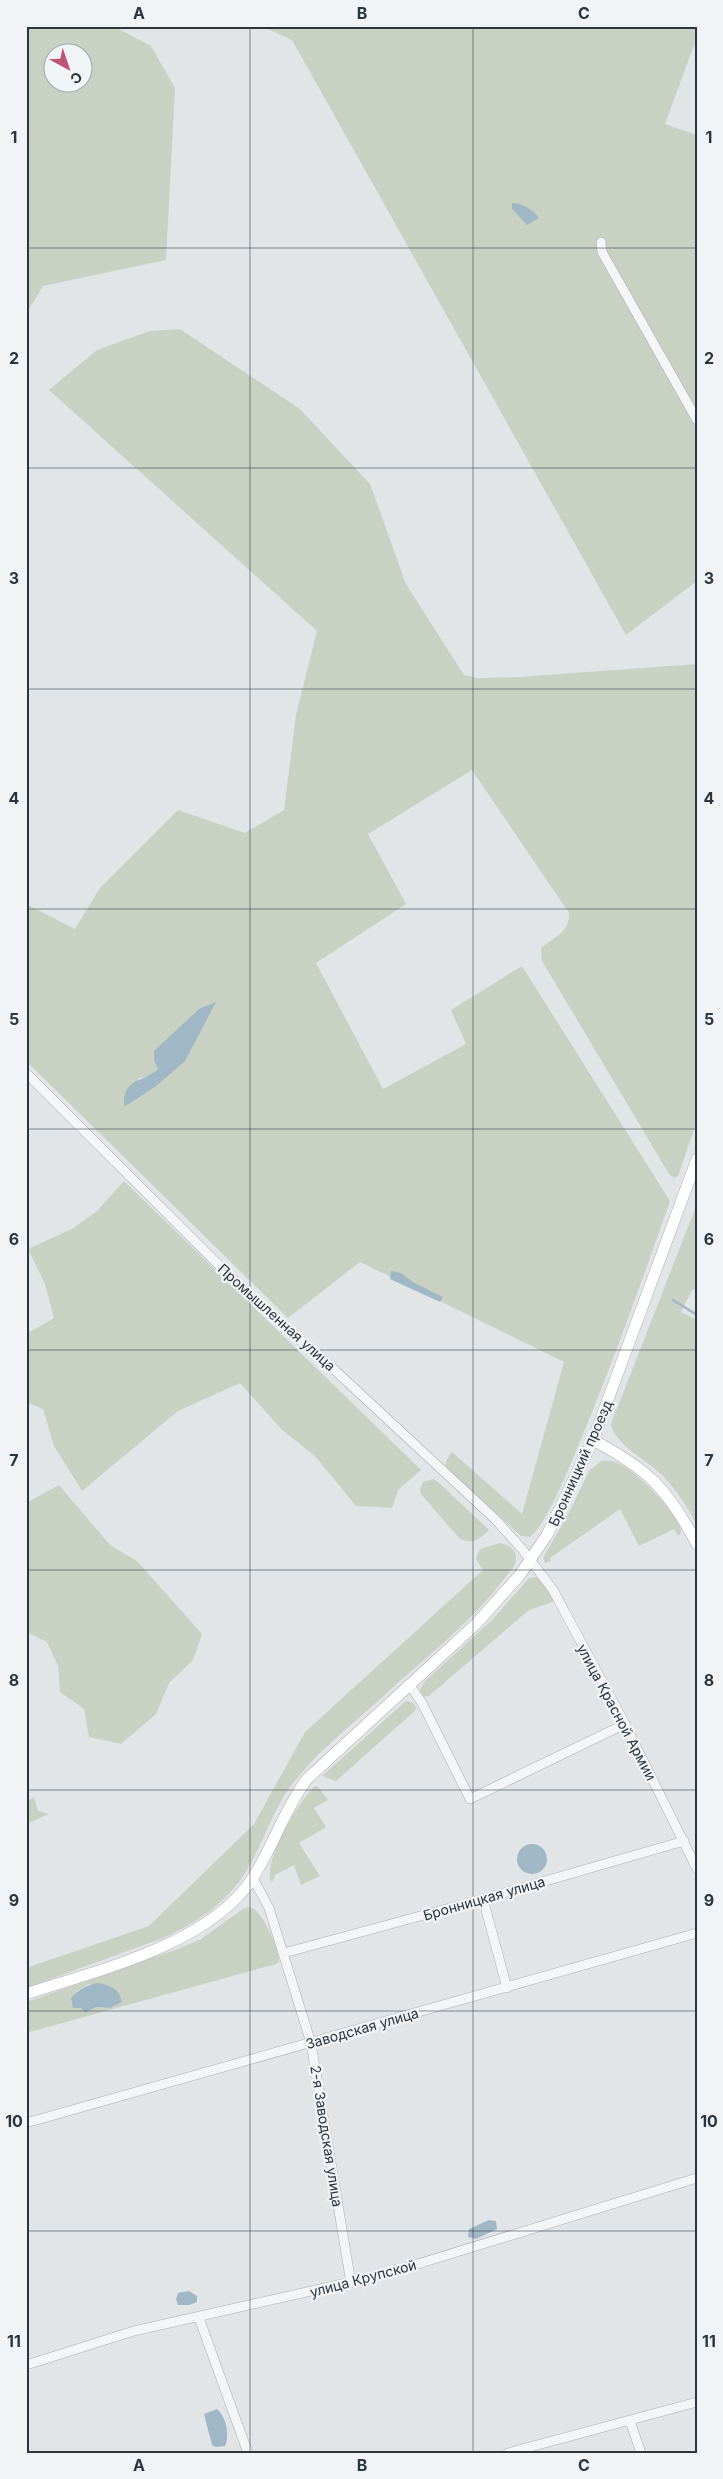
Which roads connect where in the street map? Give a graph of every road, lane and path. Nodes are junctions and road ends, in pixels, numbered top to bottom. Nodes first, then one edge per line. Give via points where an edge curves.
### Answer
1 (601, 242) dead end
2 (697, 420) edge
3 (26, 1073) edge
4 (697, 1159) edge
5 (593, 1440) junction
6 (697, 1544) edge
7 (530, 1559) junction
8 (410, 1684) junction
9 (625, 1724) junction
10 (684, 1841) junction
11 (697, 1869) edge
12 (253, 1878) junction
13 (483, 1899) junction
14 (697, 1933) edge
15 (284, 1953) junction
16 (507, 1988) junction
17 (26, 1994) edge
18 (311, 2042) junction
19 (26, 2123) edge
20 (697, 2178) edge
21 (351, 2283) junction
22 (199, 2318) junction
23 (26, 2365) edge
24 (697, 2402) edge
25 (630, 2421) junction
26 (248, 2453) edge
27 (508, 2453) edge
28 (641, 2453) edge

1 - 2 street via 602,252
3 - 7 street, Промышленная улица via 254,1300 327,1363 488,1513
4 - 5 main road, Бронницкий проезд
5 - 6 main road via 643,1469 683,1518
5 - 7 main road, Бронницкий проезд via 562,1507
7 - 8 main road, Бронницкий проезд via 498,1601
7 - 9 street, улица Красной Армии via 553,1590
8 - 9 street via 470,1798
8 - 12 main road, Бронницкий проезд via 308,1779 287,1809
9 - 10 street, улица Красной Армии
10 - 11 street, улица Красной Армии
10 - 13 street, Бронницкая улица
12 - 15 street, 2-я Заводская улица via 269,1908
12 - 17 main road via 230,1904 188,1935
13 - 15 street, Бронницкая улица
13 - 16 street
14 - 16 street, Заводская улица
15 - 18 street, 2-я Заводская улица
16 - 18 street, Заводская улица
18 - 19 street, Заводская улица
18 - 21 street, 2-я Заводская улица
20 - 21 street, улица Крупской
21 - 22 street, улица Крупской
22 - 23 street, улица Крупской via 134,2332
22 - 26 street
24 - 25 street
25 - 27 street
25 - 28 street

